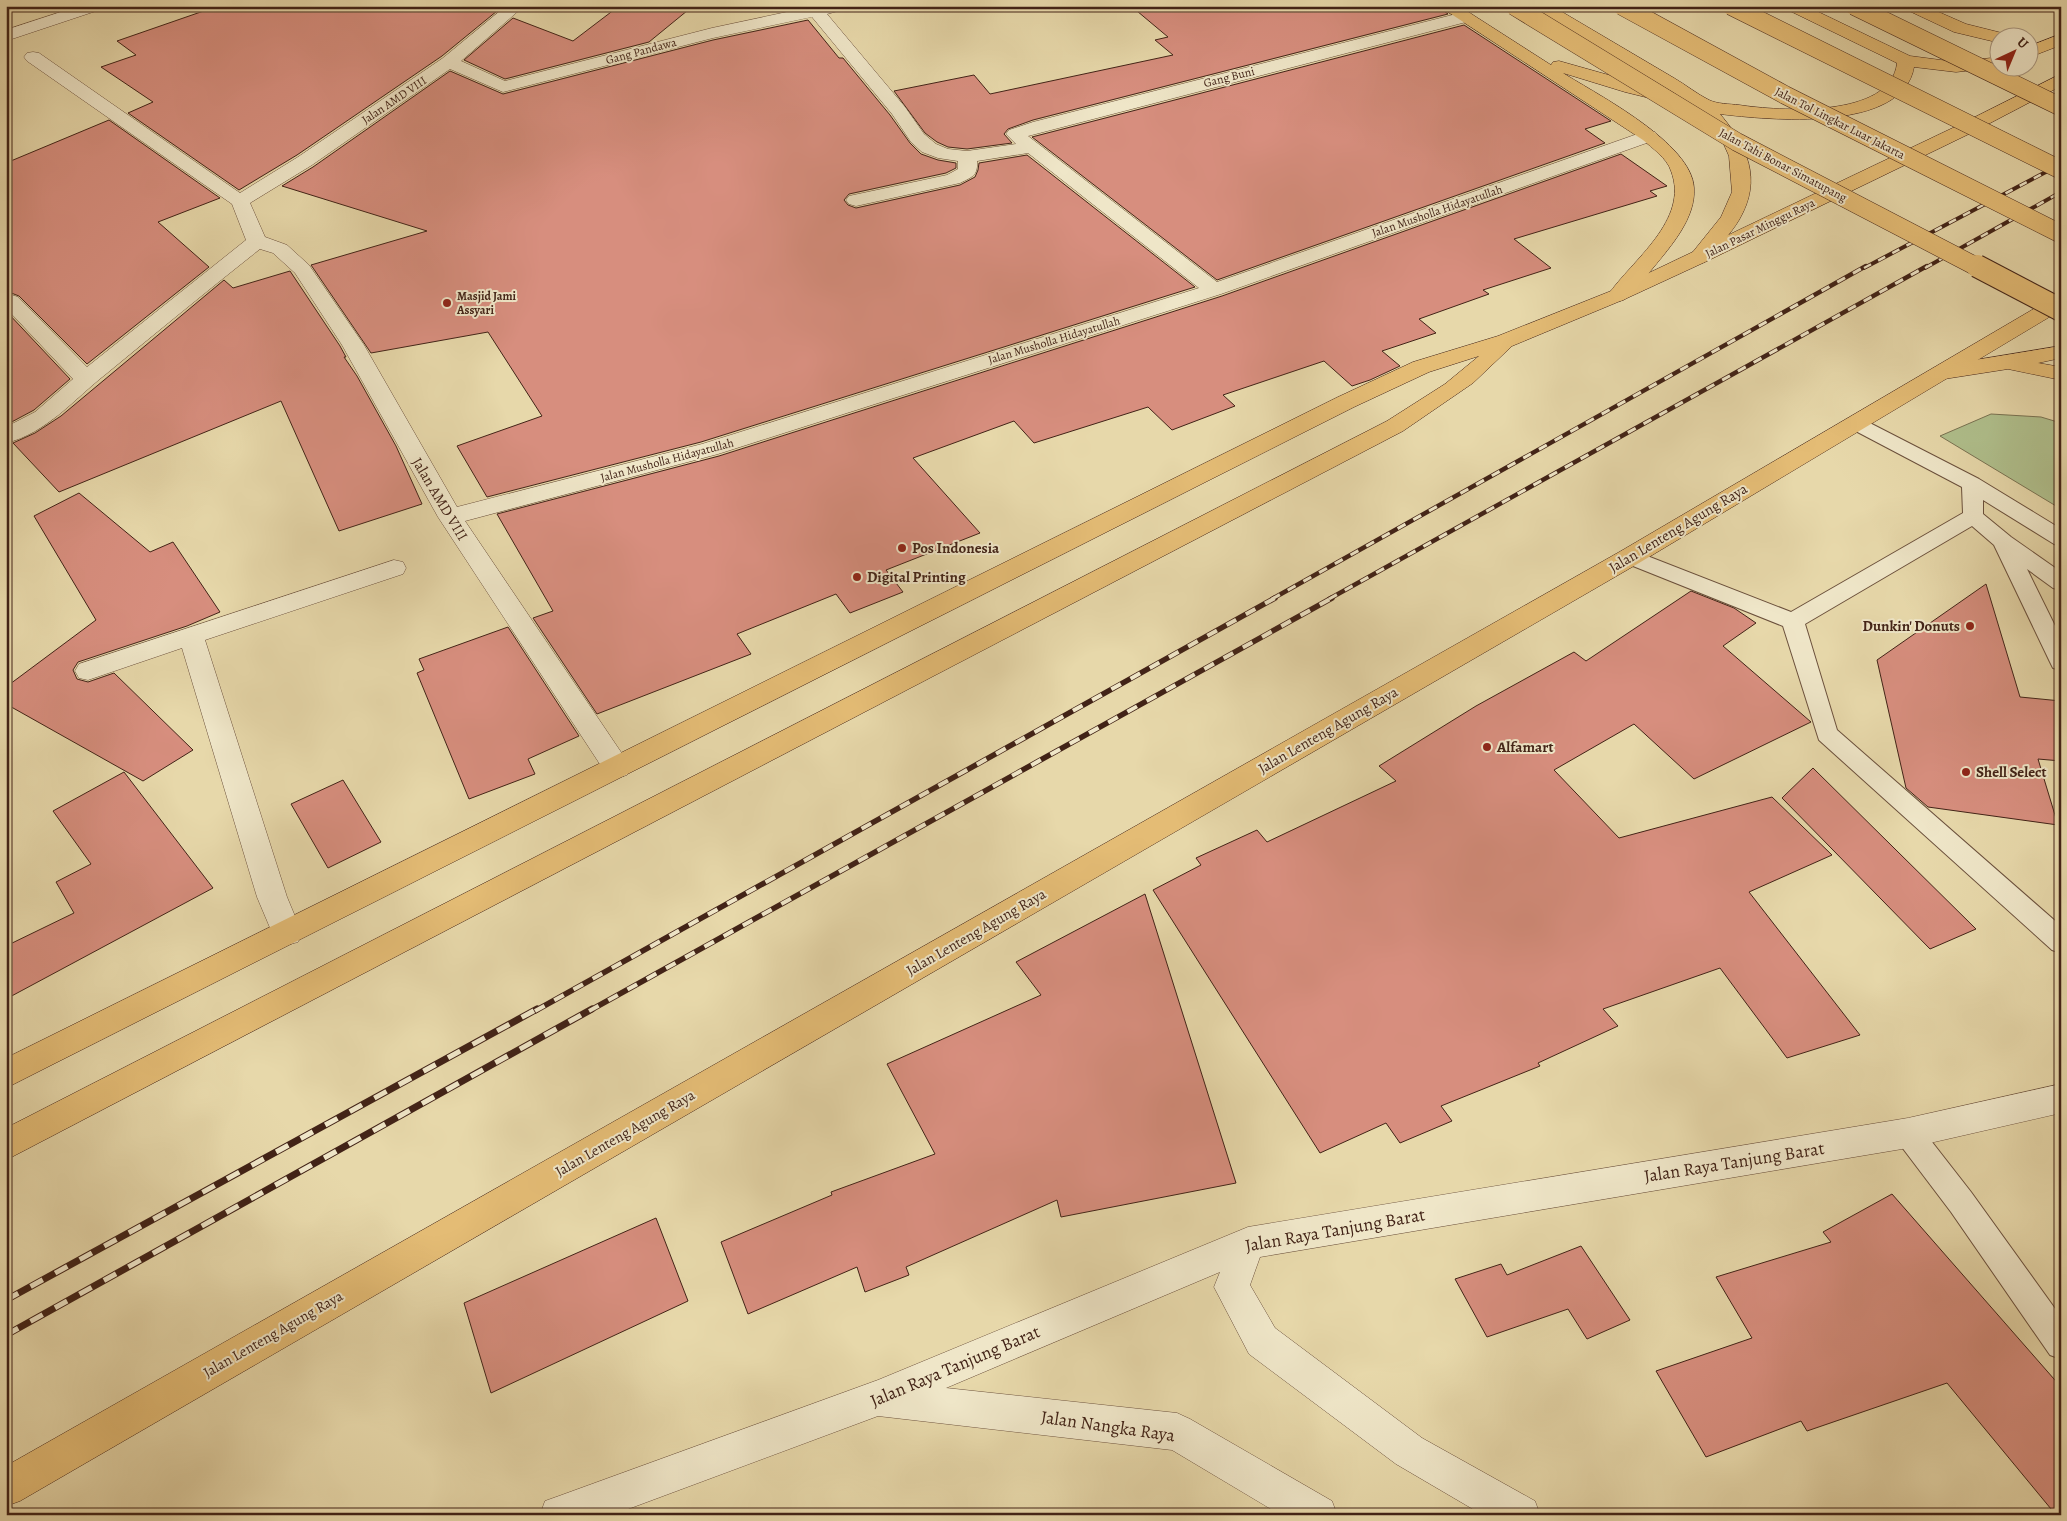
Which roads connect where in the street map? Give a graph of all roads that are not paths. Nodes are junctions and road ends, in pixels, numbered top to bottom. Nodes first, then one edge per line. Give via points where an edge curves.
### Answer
1 (96, 6) edge
2 (516, 6) edge
3 (839, 6) edge
4 (1447, 6) edge
5 (1514, 6) edge
6 (1540, 6) edge
7 (1622, 6) edge
8 (1731, 6) edge
9 (1792, 6) edge
10 (1854, 6) edge
11 (1911, 6) edge
12 (816, 11) junction
13 (1815, 13) edge
14 (1464, 17) junction
15 (6, 36) edge
16 (1990, 36) edge
17 (2061, 38) edge
18 (2040, 39) edge
19 (2040, 47) edge
20 (1520, 53) junction
21 (33, 56) dead end
22 (1906, 61) junction
23 (448, 62) junction
24 (1990, 63) edge
25 (2061, 79) edge
26 (1704, 105) junction
27 (2061, 107) edge
28 (1649, 136) junction
29 (1032, 147) junction
30 (966, 157) junction
31 (2061, 170) edge
32 (856, 200) dead end
33 (240, 201) junction
34 (2061, 234) edge
35 (257, 242) junction
36 (1698, 258) junction
37 (1214, 290) junction
38 (1618, 295) junction
39 (6, 299) edge
40 (2061, 301) edge
41 (2061, 310) edge
42 (1506, 341) junction
43 (2061, 352) edge
44 (2005, 363) junction
45 (1944, 372) junction
46 (2061, 374) edge
47 (86, 379) junction
48 (1855, 423) junction
49 (6, 436) edge
50 (1972, 484) junction
51 (1974, 516) junction
52 (450, 517) junction
53 (2061, 539) edge
54 (2003, 542) junction
55 (1630, 557) junction
56 (394, 568) dead end
57 (2061, 583) edge
58 (1793, 621) junction
59 (191, 635) junction
60 (2061, 662) edge
61 (88, 671) dead end
62 (617, 768) junction
63 (288, 933) junction
64 (2061, 942) edge
65 (6, 1074) edge
66 (2061, 1098) edge
67 (1908, 1133) junction
68 (6, 1145) edge
69 (1248, 1244) junction
70 (2061, 1344) edge
71 (878, 1398) junction
72 (6, 1488) edge
73 (559, 1515) edge
74 (1318, 1515) edge
75 (1521, 1515) edge

1 - 15 street
2 - 23 street, Jalan AMD VIII
3 - 12 street, Gang Pandawa
4 - 14 main road
5 - 41 main road, Jalan Tahi Bonar Simatupang, bridge via 1737,142
6 - 26 main road
7 - 34 main road, Jalan Tol Lingkar Luar Jakarta, bridge via 1730,66
8 - 31 main road, bridge
9 - 13 main road
10 - 27 main road, bridge
11 - 16 main road via 1960,28
12 - 23 street, Gang Pandawa via 712,33 503,87
12 - 30 street via 899,111 917,138 929,148
13 - 22 main road
14 - 20 main road
14 - 29 street, Gang Buni via 1015,134
17 - 18 main road
17 - 19 main road
20 - 26 main road via 1598,79
20 - 28 main road
21 - 33 street
22 - 24 main road via 1956,67
22 - 26 main road via 1903,77 1888,96 1854,109 1803,114
23 - 33 street, Jalan AMD VIII via 305,161
25 - 36 main road, Jalan Pasar Minggu Raya
26 - 36 main road via 1730,137 1738,156 1742,192 1730,219
28 - 37 street, Jalan Musholla Hidayatullah
28 - 38 main road via 1680,170 1685,187 1683,208 1675,226
29 - 30 street
29 - 37 street, Gang Buni
30 - 32 street via 968,172 953,179
33 - 35 street
35 - 47 street
35 - 52 street, Jalan AMD VIII via 280,249 302,269 353,344
36 - 38 main road, Jalan Pasar Minggu Raya
37 - 52 street, Jalan Musholla Hidayatullah via 710,449
38 - 42 main road
39 - 47 street
40 - 45 main road, Jalan Lenteng Agung Raya
42 - 62 main road via 1421,367 1346,402
42 - 68 main road via 1484,365 1448,394 1395,426
43 - 44 main road
44 - 45 main road
44 - 46 main road
45 - 48 main road, Jalan Lenteng Agung Raya
47 - 49 street via 43,417
48 - 50 lane
48 - 55 main road, Jalan Lenteng Agung Raya
50 - 51 lane
50 - 53 lane
51 - 54 lane
51 - 58 lane
52 - 62 street, Jalan AMD VIII
54 - 57 lane
54 - 60 lane
55 - 58 lane
55 - 72 main road, Jalan Lenteng Agung Raya
56 - 59 street
58 - 64 lane via 1827,734
59 - 61 street
59 - 63 street via 272,897
62 - 63 main road
63 - 65 main road
66 - 67 street, Jalan Raya Tanjung Barat
67 - 69 street, Jalan Raya Tanjung Barat
67 - 70 lane
69 - 71 street, Jalan Raya Tanjung Barat
69 - 75 street via 1232,1287 1262,1341 1409,1451
71 - 73 street, Jalan Raya Tanjung Barat
71 - 74 street, Jalan Nangka Raya via 1177,1432

